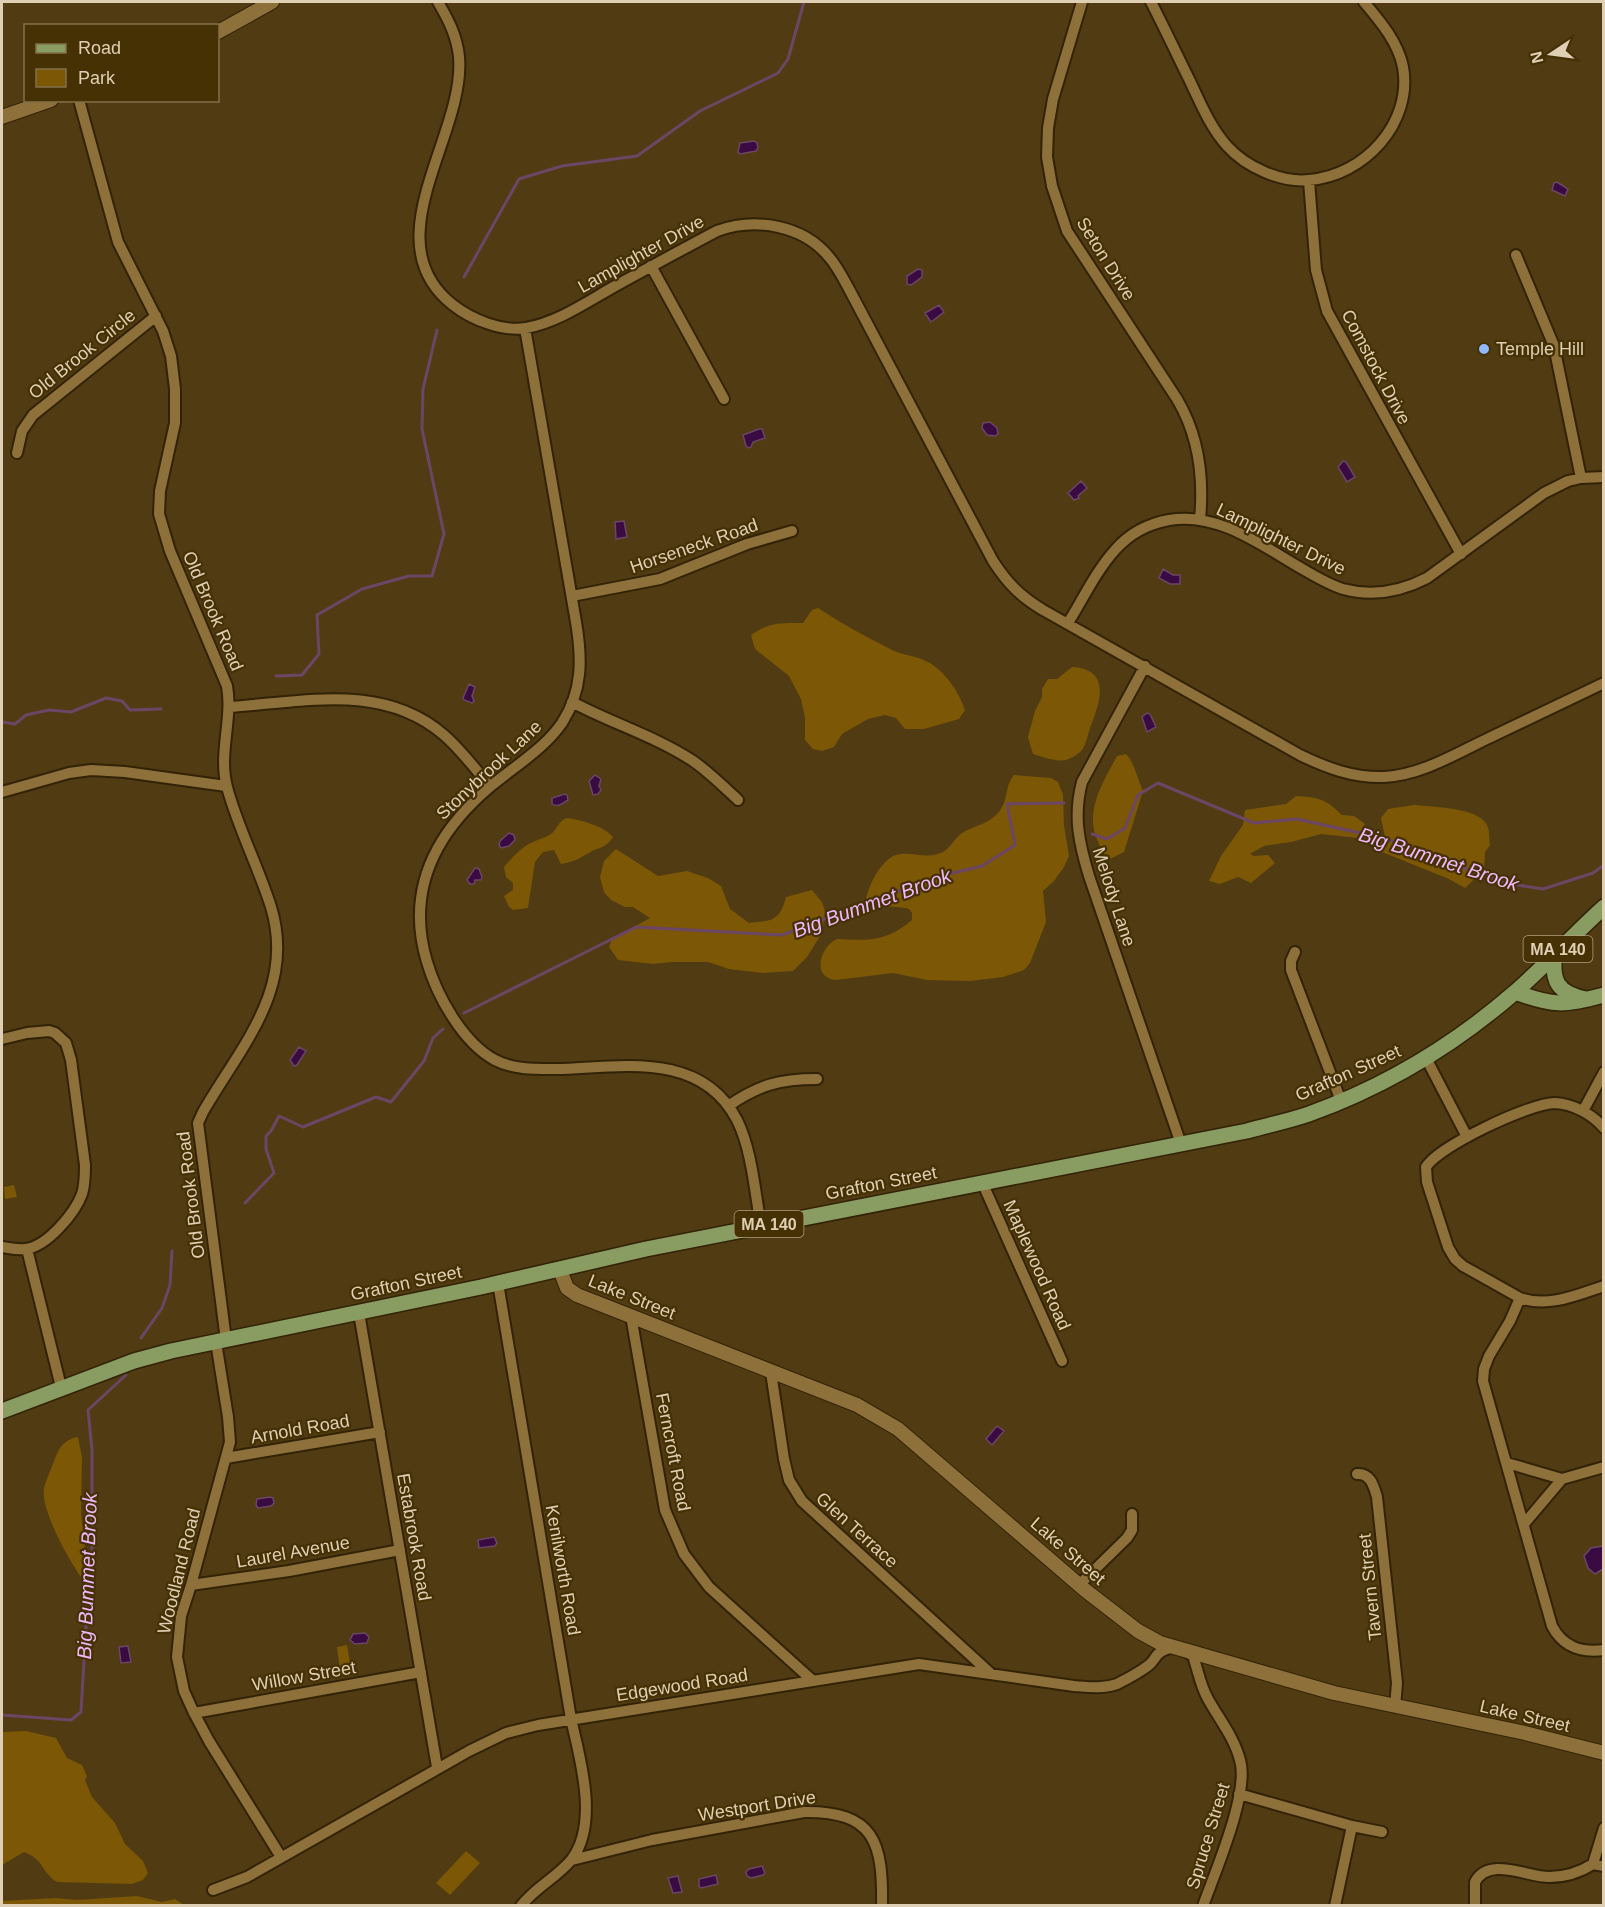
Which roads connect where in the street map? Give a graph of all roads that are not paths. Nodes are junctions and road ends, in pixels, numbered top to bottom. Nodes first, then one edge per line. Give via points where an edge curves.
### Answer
1 (272, 2) edge
2 (438, 2) edge
3 (1082, 2) edge
4 (1151, 2) edge
5 (1364, 2) edge
6 (219, 31) edge
7 (45, 102) edge
8 (80, 102) edge
9 (2, 117) edge
10 (1309, 181) junction
11 (1516, 255) dead end
12 (651, 266) junction
13 (156, 316) junction
14 (525, 328) junction
15 (724, 399) dead end
16 (17, 453) dead end
17 (1604, 477) edge
18 (1581, 478) junction
19 (1200, 519) junction
20 (792, 531) dead end
21 (1461, 554) junction
22 (572, 596) junction
23 (1068, 623) junction
24 (1145, 666) junction
25 (1604, 683) edge
26 (572, 702) junction
27 (229, 708) junction
28 (226, 786) junction
29 (490, 786) junction
30 (2, 792) edge
31 (738, 800) dead end
32 (1604, 907) edge
33 (1295, 952) dead end
34 (1555, 952) junction
35 (1515, 992) junction
36 (1596, 997) edge
37 (2, 1039) edge
38 (1426, 1058) junction
39 (1604, 1072) edge
40 (817, 1079) dead end
41 (1341, 1101) junction
42 (728, 1106) junction
43 (1583, 1111) junction
44 (1604, 1128) edge
45 (1467, 1137) junction
46 (1181, 1144) junction
47 (985, 1182) junction
48 (761, 1226) junction
49 (2, 1246) edge
50 (27, 1250) junction
51 (560, 1270) junction
52 (498, 1283) junction
53 (1604, 1286) edge
54 (1520, 1298) junction
55 (359, 1313) junction
56 (630, 1316) junction
57 (221, 1341) junction
58 (1062, 1362) dead end
59 (771, 1372) junction
60 (61, 1387) junction
61 (2, 1411) edge
62 (380, 1432) junction
63 (226, 1458) junction
64 (1507, 1463) junction
65 (1604, 1467) edge
66 (1357, 1474) dead end
67 (1562, 1479) junction
68 (1132, 1514) dead end
69 (1524, 1524) junction
70 (400, 1550) junction
71 (191, 1585) junction
72 (1079, 1585) junction
73 (1182, 1648) junction
74 (1604, 1650) edge
75 (421, 1672) junction
76 (990, 1673) junction
77 (813, 1681) junction
78 (1395, 1707) junction
79 (194, 1713) junction
80 (571, 1719) junction
81 (1604, 1753) edge
82 (437, 1767) junction
83 (1239, 1794) junction
84 (1352, 1826) junction
85 (1604, 1828) edge
86 (1382, 1832) dead end
87 (281, 1857) junction
88 (572, 1860) junction
89 (1598, 1865) edge
90 (213, 1890) dead end
91 (521, 1905) edge
92 (882, 1905) edge
93 (1203, 1905) edge
94 (1335, 1905) edge
95 (1475, 1905) edge

1 - 6 street
2 - 14 street, Lamplighter Drive via 456,38 458,75 420,214 421,252 432,282 451,304 486,322
3 - 19 street, Seton Drive via 1048,128 1047,158 1052,186 1067,231 1189,423 1200,472
4 - 10 street via 1201,105 1228,148 1267,173
5 - 10 street via 1383,25 1400,57 1404,81 1400,111 1391,130 1369,155 1343,171
7 - 9 street
8 - 13 street, Old Brook Road via 115,234
10 - 21 street, Comstock Drive via 1316,270 1327,311
11 - 18 street via 1554,346
12 - 14 street, Lamplighter Drive via 565,314
12 - 15 street
12 - 23 street, Lamplighter Drive via 717,231 750,224 784,228 821,248 849,289 1008,584 1027,600
13 - 16 street, Old Brook Circle via 33,415 22,431
13 - 27 street, Old Brook Road via 171,356 176,401 159,514 170,551 227,686
14 - 22 street, Stonybrook Lane
17 - 18 street, Lamplighter Drive
18 - 21 street, Lamplighter Drive via 1544,493
19 - 21 street, Lamplighter Drive via 1237,532 1325,581 1358,592 1382,593 1416,584
19 - 23 street, Lamplighter Drive via 1162,521 1129,537 1106,561
20 - 22 street, Horseneck Road via 747,544 660,579
22 - 26 street, Stonybrook Lane via 581,665
23 - 24 street, Lamplighter Drive
24 - 25 street, Lamplighter Drive via 1316,763 1367,777 1399,775 1435,764
24 - 46 street, Melody Lane via 1086,773 1077,823 1084,860
26 - 29 street, Stonybrook Lane via 552,734
26 - 31 street via 693,761
27 - 28 street, Old Brook Road
27 - 29 street via 358,699 380,702 425,720 445,736
28 - 30 street via 91,770
28 - 57 street, Old Brook Road via 275,921 278,953 266,1006 198,1123
29 - 42 street, Stonybrook Lane via 450,826 430,863 422,891 422,941 427,961 463,1032 496,1061 517,1067 651,1066 678,1071 703,1081
32 - 34 main road, MA 140
33 - 41 street via 1291,970
34 - 35 main road, MA 140
34 - 36 main road via 1554,976 1561,989 1572,996
35 - 36 main road via 1551,1004
35 - 38 main road, Grafton Street / MA 140
37 - 50 street via 50,1031 66,1043 85,1166 82,1195 75,1208 44,1242
38 - 41 main road, Grafton Street / MA 140
38 - 45 street
39 - 43 street
40 - 42 street via 764,1085
41 - 46 main road, Grafton Street / MA 140 via 1274,1123
42 - 48 street, Stonybrook Lane via 745,1144
43 - 44 street
43 - 45 street via 1562,1104 1542,1105
45 - 54 street via 1434,1158 1425,1171 1444,1234 1460,1264
46 - 47 main road, Grafton Street / MA 140
47 - 48 main road, Grafton Street / MA 140
47 - 58 street, Maplewood Road
48 - 51 main road, Grafton Street / MA 140
49 - 50 street
50 - 60 street
51 - 52 main road, Grafton Street / MA 140
51 - 56 street, Lake Street via 570,1291
52 - 55 main road, Grafton Street / MA 140
52 - 80 street, Kenilworth Road
53 - 54 street via 1543,1302
54 - 64 street via 1482,1377
55 - 57 main road, Grafton Street / MA 140
55 - 62 street, Estabrook Road
56 - 59 street, Lake Street
56 - 77 street, Ferncroft Road via 664,1510 684,1554 709,1587
57 - 60 main road, Grafton Street / MA 140 via 134,1361
57 - 63 street, Woodland Road via 230,1429
59 - 72 street, Lake Street via 857,1405 898,1429
59 - 76 street, Glen Terrace via 784,1460 789,1480 802,1501
60 - 61 main road, Grafton Street / MA 140
62 - 63 street, Arnold Road
62 - 70 street, Estabrook Road
63 - 71 street, Woodland Road
64 - 67 street
64 - 69 street
65 - 67 street
66 - 78 street, Tavern Street via 1369,1478 1377,1497 1397,1683
67 - 69 street
68 - 72 street via 1132,1530 1127,1538
69 - 74 street via 1556,1632 1576,1648
70 - 71 street, Laurel Avenue
70 - 75 street, Estabrook Road
71 - 79 street, Woodland Road via 181,1616 177,1657 184,1691
72 - 73 street, Lake Street via 1138,1631 1160,1643
73 - 76 street, Edgewood Road via 1165,1650 1151,1664 1117,1683 1093,1688
73 - 78 street, Lake Street
73 - 83 street, Spruce Street via 1192,1656 1207,1698 1235,1744 1242,1772
75 - 79 street, Willow Street
75 - 82 street, Estabrook Road
76 - 77 street, Edgewood Road via 919,1664
77 - 80 street, Edgewood Road
78 - 81 street, Lake Street
79 - 87 street, Woodland Road
80 - 82 street, Edgewood Road via 506,1733
80 - 88 street, Kenilworth Road via 586,1808 581,1839
82 - 87 street, Edgewood Road
83 - 84 street
83 - 93 street, Spruce Street
84 - 86 street
84 - 94 street
85 - 89 street
87 - 90 street, Edgewood Road via 247,1877
88 - 91 street
88 - 92 street, Westport Drive via 652,1840 804,1812 841,1814 856,1821 873,1840 880,1864
89 - 95 street via 1546,1877 1486,1871 1475,1882

